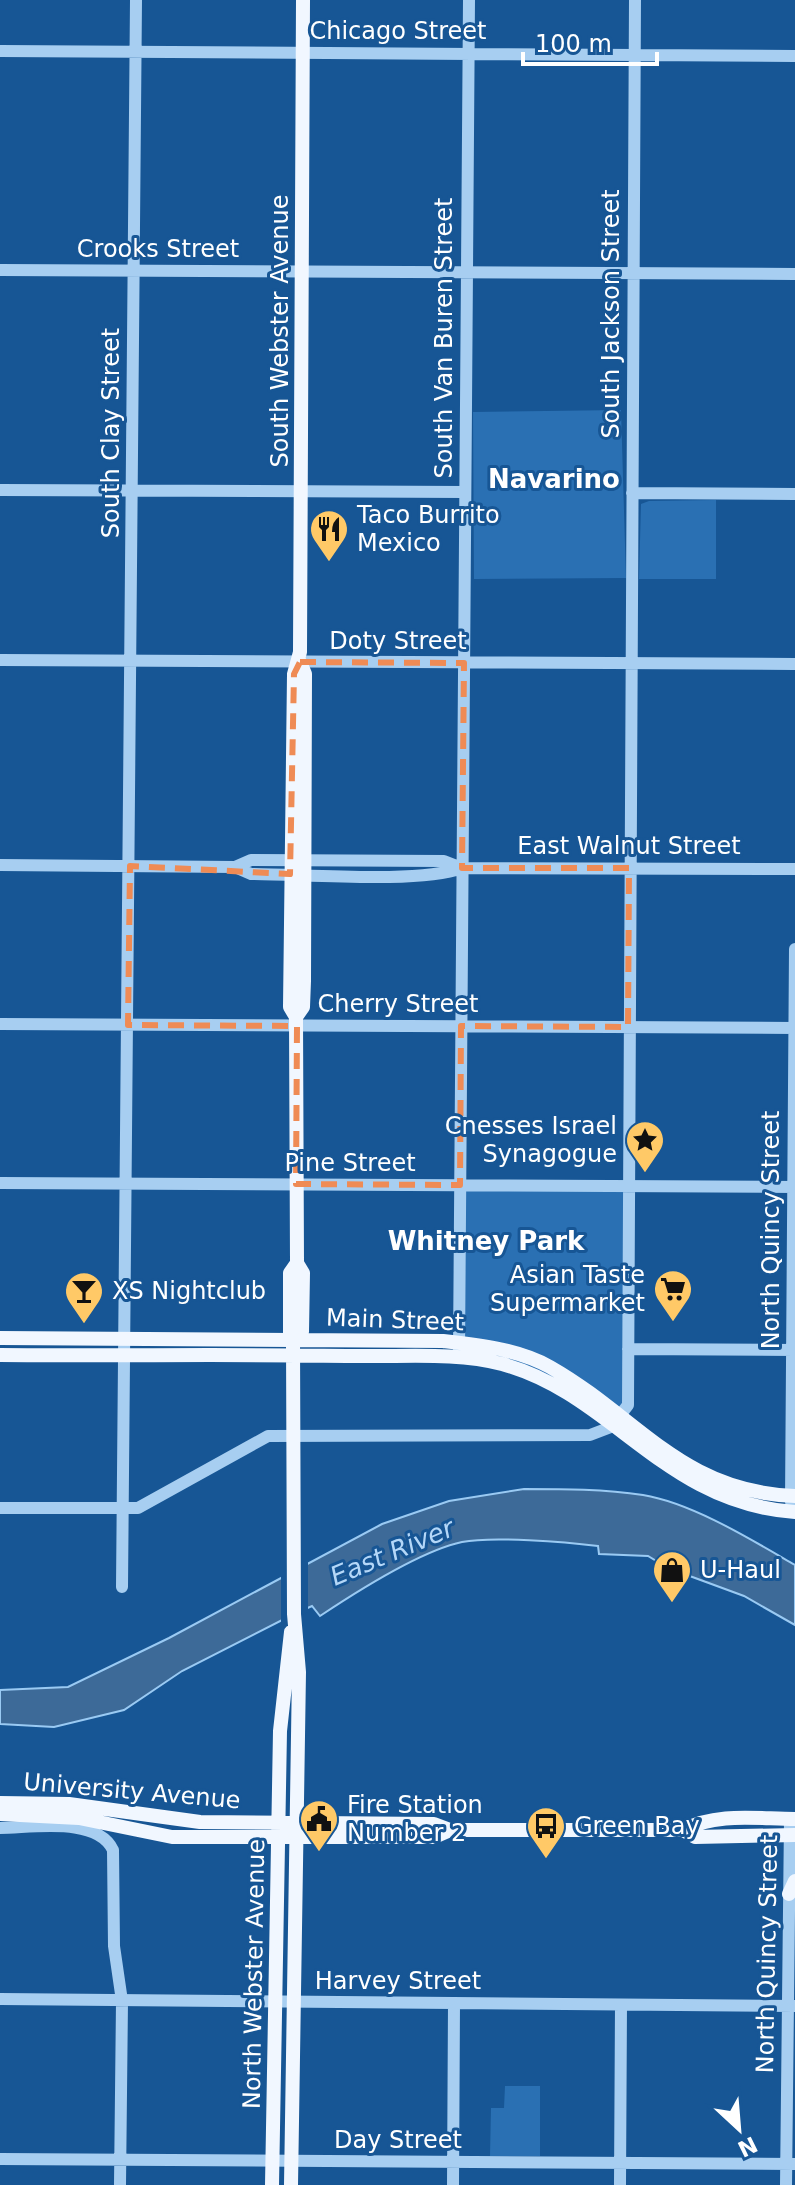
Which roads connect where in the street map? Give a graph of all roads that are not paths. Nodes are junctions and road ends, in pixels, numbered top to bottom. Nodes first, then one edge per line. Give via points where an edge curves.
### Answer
1 (136, 0) edge
2 (303, 0) edge
3 (469, 0) edge
4 (635, 0) edge
5 (0, 51) edge
6 (135, 52) junction
7 (303, 52) junction
8 (468, 53) junction
9 (635, 54) junction
10 (795, 56) edge
11 (0, 270) edge
12 (134, 271) junction
13 (302, 272) junction
14 (467, 273) junction
15 (633, 274) junction
16 (795, 274) edge
17 (0, 490) edge
18 (132, 491) junction
19 (300, 491) junction
20 (465, 492) junction
21 (632, 493) junction
22 (795, 494) edge
23 (0, 660) edge
24 (131, 661) junction
25 (300, 662) junction
26 (464, 663) junction
27 (630, 664) junction
28 (795, 664) edge
29 (0, 865) edge
30 (130, 866) junction
31 (297, 867) junction
32 (462, 868) junction
33 (629, 868) junction
34 (795, 869) edge
35 (795, 949) edge
36 (296, 1021) junction
37 (0, 1024) edge
38 (128, 1025) junction
39 (461, 1026) junction
40 (628, 1027) junction
41 (795, 1028) edge
42 (0, 1183) edge
43 (127, 1183) junction
44 (296, 1184) junction
45 (460, 1185) junction
46 (627, 1186) junction
47 (794, 1187) edge
48 (0, 1338) edge
49 (126, 1340) junction
50 (459, 1343) junction
51 (293, 1347) junction
52 (628, 1349) junction
53 (794, 1350) edge
54 (0, 1355) edge
55 (126, 1356) junction
56 (459, 1358) junction
57 (615, 1423) junction
58 (294, 1435) junction
59 (793, 1496) edge
60 (0, 1508) edge
61 (125, 1508) junction
62 (793, 1512) edge
63 (122, 1587) dead end
64 (294, 1620) junction
65 (0, 1803) edge
66 (0, 1814) edge
67 (793, 1819) edge
68 (279, 1823) junction
69 (298, 1824) junction
70 (0, 1828) edge
71 (450, 1830) junction
72 (683, 1830) junction
73 (792, 1835) edge
74 (279, 1839) junction
75 (298, 1840) junction
76 (792, 1888) edge
77 (0, 1999) edge
78 (122, 2001) junction
79 (274, 2002) junction
80 (294, 2002) junction
81 (454, 2003) junction
82 (621, 2005) junction
83 (791, 2006) edge
84 (0, 2159) edge
85 (120, 2160) junction
86 (272, 2162) junction
87 (292, 2162) junction
88 (453, 2162) junction
89 (620, 2164) junction
90 (791, 2164) edge
91 (120, 2185) edge
92 (272, 2185) edge
93 (291, 2185) edge
94 (453, 2185) edge
95 (620, 2185) edge
96 (786, 2185) edge

1 - 6 street, South Clay Street
2 - 7 main road, South Webster Avenue
3 - 8 street, South Van Buren Street
4 - 9 street, South Jackson Street
5 - 6 street, Chicago Street
6 - 7 street, Chicago Street
6 - 12 street, South Clay Street
7 - 8 street, Chicago Street
7 - 13 main road, South Webster Avenue
8 - 9 street, Chicago Street
8 - 14 street, South Van Buren Street
9 - 10 street, Chicago Street
9 - 15 street, South Jackson Street
11 - 12 street, Crooks Street
12 - 13 street, Crooks Street
12 - 18 street, South Clay Street
13 - 14 street, Crooks Street
13 - 19 main road, South Webster Avenue
14 - 15 street, Crooks Street
14 - 20 street, South Van Buren Street
15 - 16 street, Crooks Street
15 - 21 street, South Jackson Street
17 - 18 street
18 - 19 street
18 - 24 street, South Clay Street
19 - 20 street
19 - 25 main road, South Webster Avenue
20 - 26 street, South Van Buren Street
21 - 22 street
21 - 27 street, South Jackson Street
23 - 24 street, Doty Street
24 - 25 street, Doty Street
24 - 30 street, South Clay Street
25 - 26 street, Doty Street
25 - 31 main road, South Webster Avenue via 305,674
26 - 27 street, Doty Street
26 - 32 street, South Van Buren Street
27 - 28 street, Doty Street
27 - 33 street, South Jackson Street
29 - 30 street, East Walnut Street
30 - 31 street, East Walnut Street via 235,867 251,874
30 - 38 street, South Clay Street
31 - 32 street, East Walnut Street via 445,874
31 - 36 main road, North Webster Avenue via 290,1007
32 - 33 street, East Walnut Street
32 - 39 street, South Van Buren Street
33 - 34 street, East Walnut Street
33 - 40 street, South Jackson Street
35 - 41 street, North Quincy Street
36 - 38 street, Cherry Street
36 - 39 street, Cherry Street
36 - 44 main road, North Webster Avenue
37 - 38 street, Cherry Street
38 - 43 street, South Clay Street
39 - 40 street, Cherry Street
39 - 45 street, South Van Buren Street
40 - 41 street, Cherry Street
40 - 46 street, South Jackson Street
41 - 47 street, North Quincy Street
42 - 43 street, Pine Street
43 - 44 street, Pine Street
43 - 49 street, South Clay Street
44 - 45 street, Pine Street
44 - 51 main road, North Webster Avenue via 302,1332
45 - 46 street, Pine Street
45 - 50 street, South Van Buren Street
46 - 47 street, Pine Street
46 - 52 street, South Jackson Street
47 - 53 street, North Quincy Street
48 - 49 main road, Main Street
49 - 51 main road, Main Street
49 - 55 street, South Clay Street
50 - 51 main road, Main Street
50 - 56 street, South Van Buren Street
50 - 57 main road, Main Street via 504,1350 548,1366
51 - 55 main road, Main Street
51 - 56 main road, Main Street
51 - 58 main road, North Webster Avenue
52 - 53 street
52 - 57 street, South Jackson Street via 628,1405
53 - 59 street, North Quincy Street
54 - 55 main road, Main Street
55 - 61 street, South Clay Street
56 - 57 main road, Main Street via 499,1363 545,1379
57 - 58 street via 590,1435
57 - 59 main road, Main Street via 719,1481
57 - 62 main road, Main Street via 695,1484 757,1507
58 - 61 street via 268,1436 138,1508
58 - 64 main road, North Webster Avenue
59 - 62 street, North Quincy Street
60 - 61 street
61 - 63 street, South Clay Street
64 - 68 main road, North Webster Avenue via 280,1731
64 - 69 main road, North Webster Avenue
65 - 68 main road, University Avenue via 69,1804 176,1820
66 - 74 main road, University Avenue via 79,1818 172,1837
67 - 72 main road, University Avenue via 732,1818
67 - 73 street, North Quincy Street
68 - 69 main road, University Avenue
68 - 74 main road, North Webster Avenue
69 - 71 main road, University Avenue via 434,1824
69 - 75 main road, North Webster Avenue
70 - 78 street via 67,1828 108,1840 114,1858 114,1946
71 - 72 main road, University Avenue
71 - 75 main road, University Avenue via 434,1837
72 - 73 main road, University Avenue via 695,1837
73 - 76 street, North Quincy Street
74 - 75 main road, University Avenue
74 - 79 main road, North Webster Avenue
75 - 80 main road, North Webster Avenue
76 - 83 street, North Quincy Street
77 - 78 street, Harvey Street
78 - 79 street, Harvey Street
78 - 85 street
79 - 80 street, Harvey Street
79 - 86 main road, North Webster Avenue
80 - 81 street, Harvey Street
80 - 87 main road, North Webster Avenue
81 - 82 street, Harvey Street
81 - 88 street
82 - 83 street, Harvey Street
82 - 89 street
83 - 90 street, North Quincy Street
84 - 85 street, Day Street
85 - 86 street, Day Street
85 - 91 street
86 - 87 street, Day Street
86 - 92 main road, North Webster Avenue
87 - 88 street, Day Street
87 - 93 main road, North Webster Avenue
88 - 89 street, Day Street
88 - 94 street
89 - 90 street, Day Street
89 - 95 street
90 - 96 street, North Quincy Street

